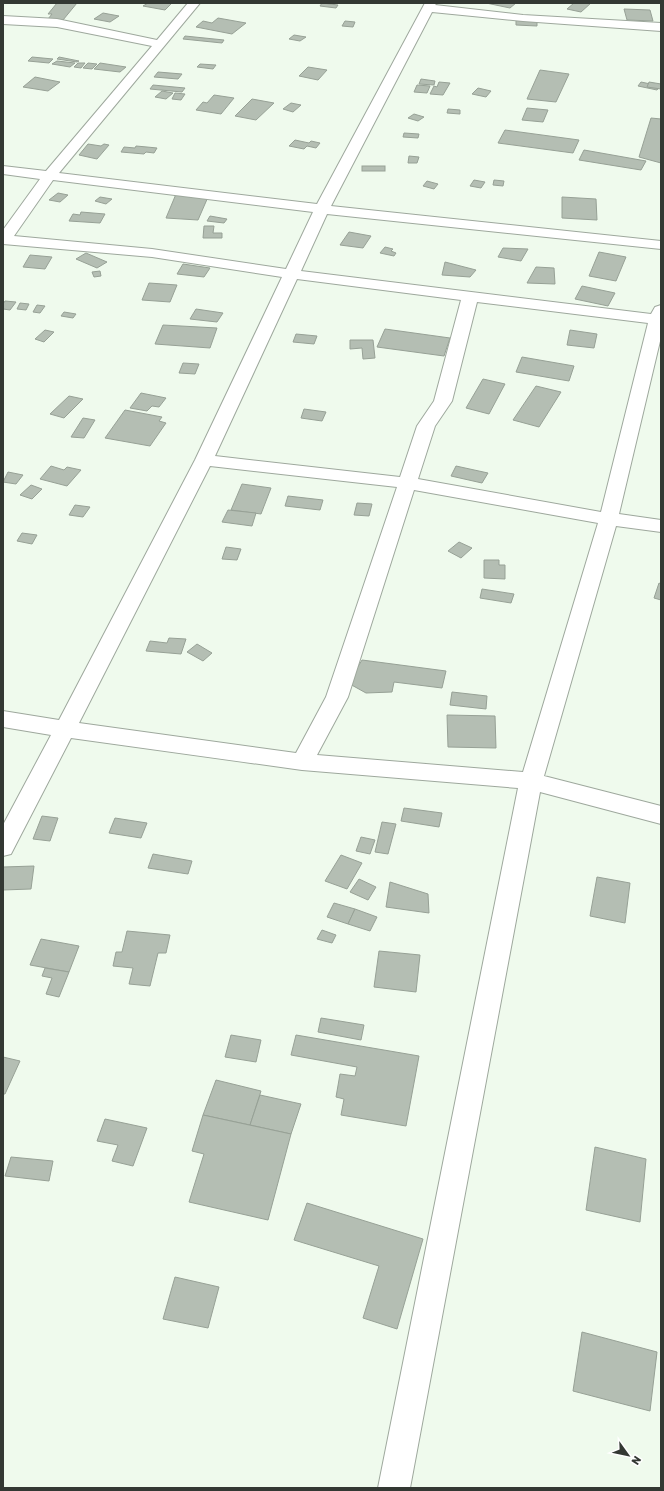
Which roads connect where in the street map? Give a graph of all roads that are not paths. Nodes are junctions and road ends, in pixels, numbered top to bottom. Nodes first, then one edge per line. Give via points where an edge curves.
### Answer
1 (194, 3) edge
2 (430, 5) edge
3 (3, 20) edge
4 (661, 27) edge
5 (160, 44) junction
6 (3, 170) edge
7 (50, 175) junction
8 (322, 209) junction
9 (3, 239) edge
10 (661, 245) edge
11 (291, 274) junction
12 (470, 297) junction
13 (660, 317) edge
14 (204, 460) junction
15 (407, 483) junction
16 (609, 519) junction
17 (661, 526) edge
18 (3, 719) edge
19 (65, 730) junction
20 (302, 762) junction
21 (531, 781) junction
22 (661, 815) edge
23 (3, 847) edge
24 (394, 1488) edge

1 - 5 street
2 - 4 street via 524,18
2 - 8 street
3 - 5 street via 57,23
5 - 7 street
6 - 7 street
7 - 8 street
7 - 9 street
8 - 10 street
8 - 11 street
9 - 11 street via 152,253
11 - 12 street
11 - 14 street
12 - 13 street
12 - 15 street via 442,401 428,421
13 - 16 street
14 - 15 street
14 - 19 street
15 - 16 street
15 - 20 street via 337,697
16 - 17 street
16 - 21 street
18 - 19 street
19 - 20 street
19 - 23 street
20 - 21 street
21 - 22 street
21 - 24 street

